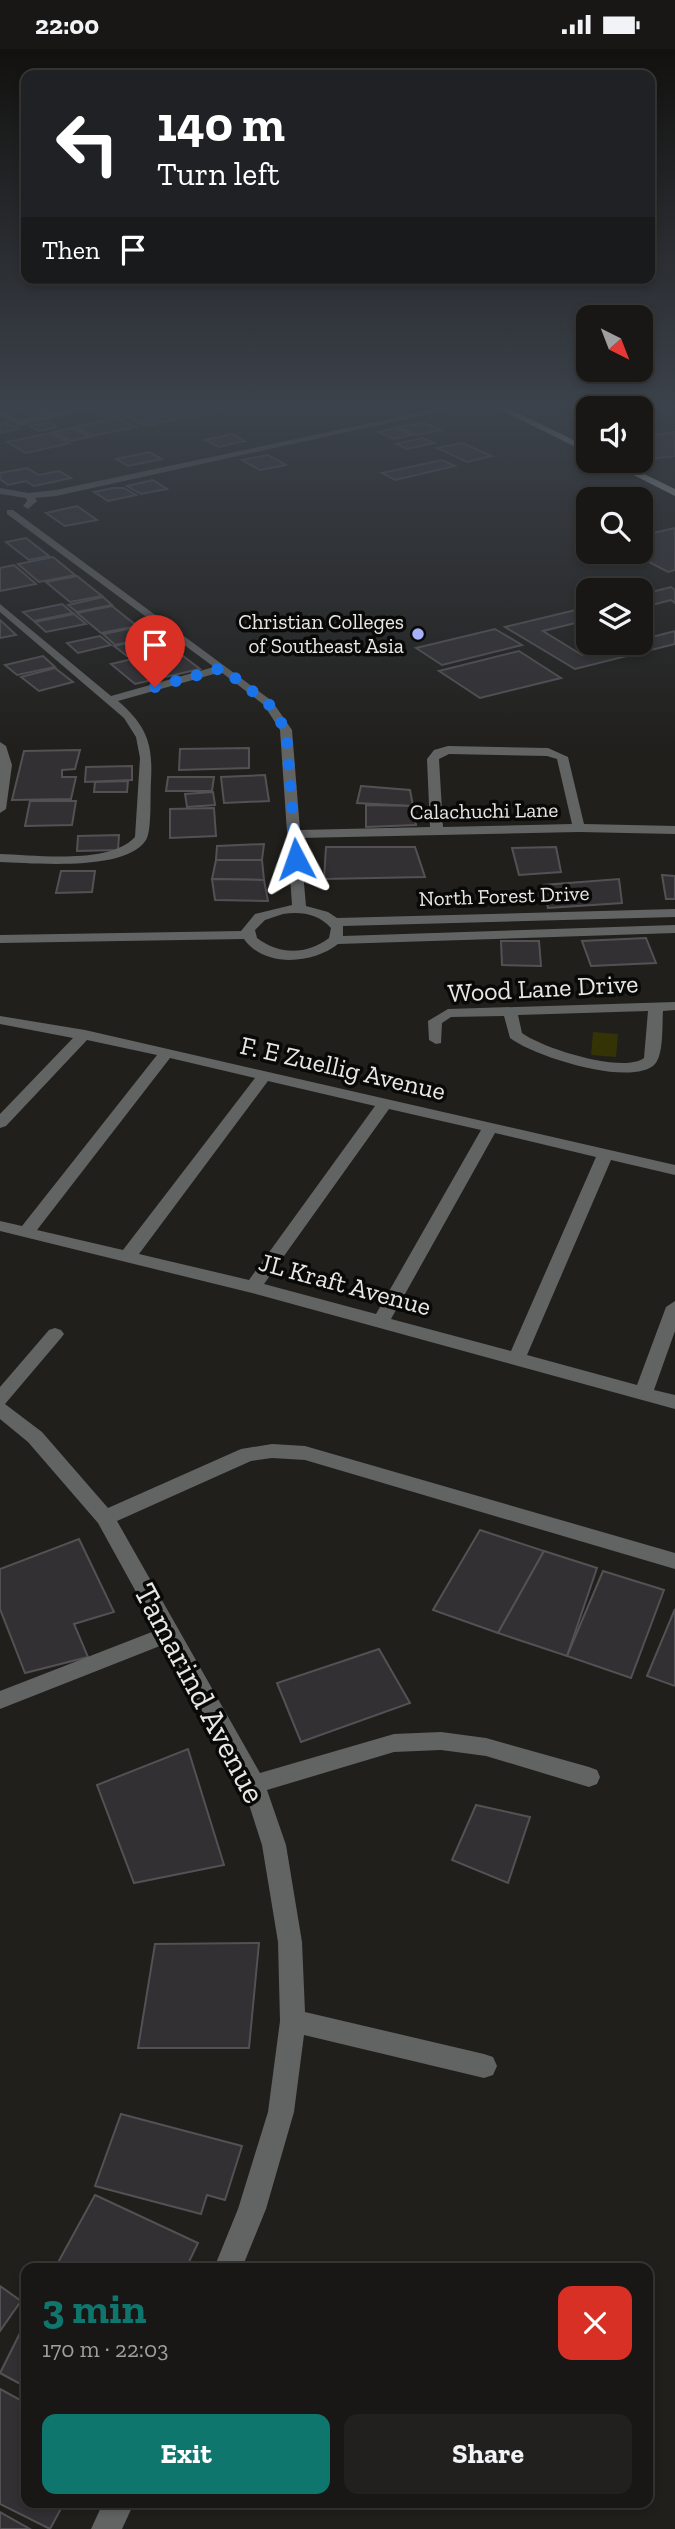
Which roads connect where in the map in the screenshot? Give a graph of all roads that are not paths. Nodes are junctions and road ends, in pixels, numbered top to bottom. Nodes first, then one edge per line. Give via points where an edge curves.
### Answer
1 (14, 520) edge
2 (0, 607) edge
3 (222, 668) junction
4 (110, 700) junction
5 (0, 746) edge
6 (0, 809) edge
7 (579, 828) junction
8 (675, 830) edge
9 (437, 831) junction
10 (294, 834) junction
11 (0, 858) edge
12 (299, 909) junction
13 (675, 913) edge
14 (335, 922) junction
15 (675, 929) edge
16 (248, 935) junction
17 (0, 939) edge
18 (335, 940) junction
19 (656, 1006) junction
20 (675, 1006) edge
21 (510, 1010) junction
22 (0, 1020) edge
23 (85, 1034) junction
24 (436, 1040) dead end
25 (166, 1054) junction
26 (265, 1075) junction
27 (385, 1103) junction
28 (0, 1123) edge
29 (491, 1126) junction
30 (606, 1152) junction
31 (675, 1170) edge
32 (0, 1226) edge
33 (26, 1232) junction
34 (128, 1257) junction
35 (253, 1287) junction
36 (675, 1307) edge
37 (381, 1321) junction
38 (55, 1334) dead end
39 (517, 1357) junction
40 (643, 1393) junction
41 (0, 1399) edge
42 (675, 1402) edge
43 (0, 1409) edge
44 (105, 1518) junction
45 (675, 1561) edge
46 (171, 1633) junction
47 (0, 1700) edge
48 (589, 1777) dead end
49 (254, 1784) junction
50 (293, 2021) junction
51 (484, 2066) dead end
52 (231, 2263) edge
53 (116, 2508) edge
54 (106, 2529) edge

1 - 3 street
2 - 4 street
3 - 4 street
3 - 10 street via 268,703 286,730
4 - 11 street via 142,737 146,758 138,844 101,857
5 - 6 street via 6,765
7 - 8 street, Calachuchi Lane
7 - 9 street, Calachuchi Lane
7 - 9 street via 562,757 548,752 449,750 432,759
9 - 10 street, Calachuchi Lane
10 - 12 street
12 - 14 street via 324,914
12 - 16 street via 262,916 251,925
13 - 14 street, North Forest Drive
14 - 18 street
15 - 18 street, North Forest Drive
16 - 17 street
16 - 18 street via 261,949 287,955 316,952
19 - 20 street, Wood Lane Drive
19 - 21 street, Wood Lane Drive
19 - 21 street via 651,1059 636,1068 534,1048 515,1035
21 - 24 street, Wood Lane Drive via 442,1015 435,1021
22 - 23 street, F. E Zuellig Avenue
23 - 25 street, F. E Zuellig Avenue
23 - 28 street
25 - 26 street, F. E Zuellig Avenue
25 - 33 street
26 - 27 street, F. E Zuellig Avenue
26 - 34 street
27 - 29 street, F. E Zuellig Avenue
27 - 35 street
29 - 30 street, F. E Zuellig Avenue
29 - 37 street
30 - 31 street, F. E Zuellig Avenue
30 - 39 street
32 - 33 street, JL Kraft Avenue
33 - 34 street, JL Kraft Avenue
34 - 35 street, JL Kraft Avenue
35 - 37 street, JL Kraft Avenue
36 - 40 street
37 - 39 street, JL Kraft Avenue
38 - 41 street
39 - 40 street, JL Kraft Avenue
40 - 42 street, JL Kraft Avenue
43 - 44 street, Tamarind Avenue via 35,1437
44 - 45 street via 248,1454 305,1453
44 - 46 street, Tamarind Avenue
46 - 47 street
46 - 49 street, Tamarind Avenue
48 - 49 street via 486,1747 441,1741 394,1743
49 - 50 street, Tamarind Avenue via 274,1845 288,1930
50 - 51 street
50 - 52 street, Tamarind Avenue via 281,2112
53 - 54 street

